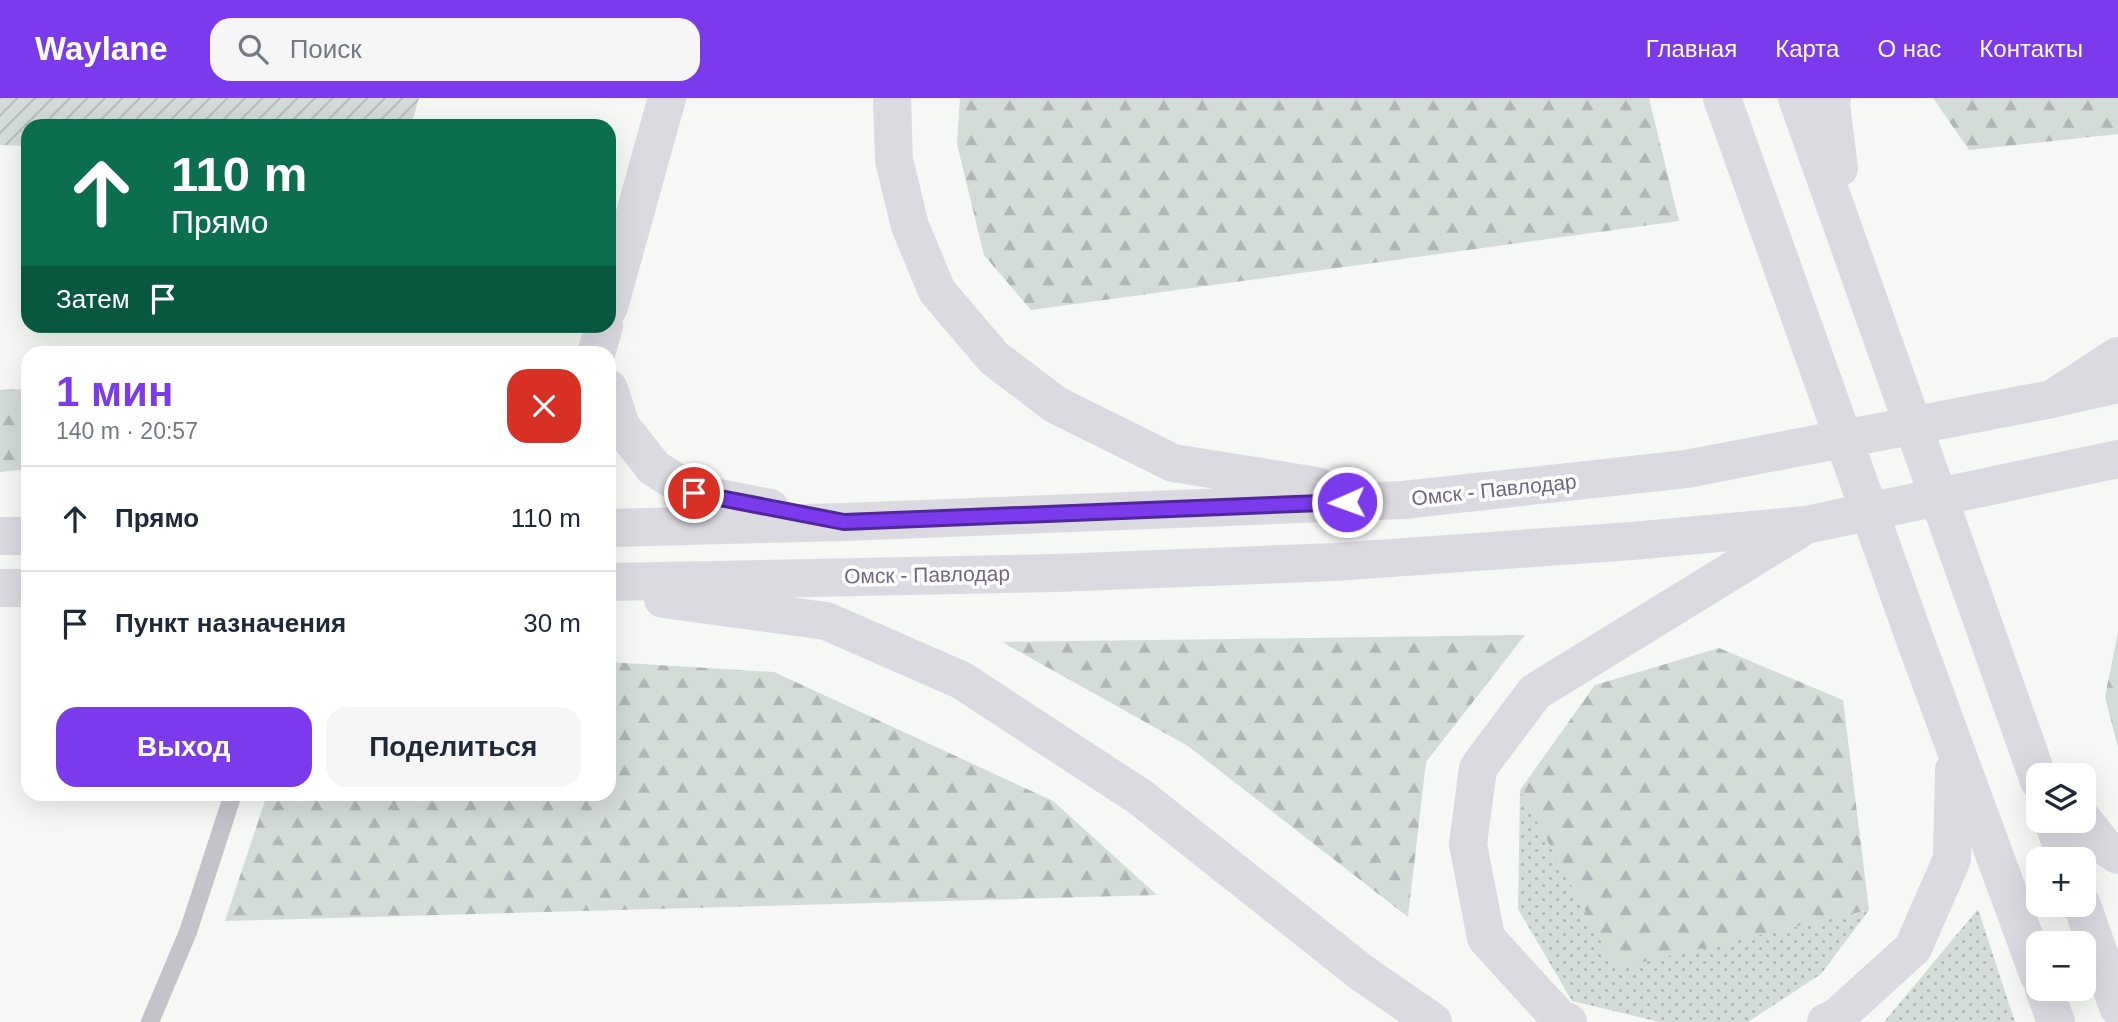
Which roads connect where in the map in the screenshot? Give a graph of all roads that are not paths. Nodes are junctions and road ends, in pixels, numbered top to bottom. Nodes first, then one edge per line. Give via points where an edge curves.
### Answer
1 (667, 98) edge
2 (892, 98) edge
3 (1722, 98) edge
4 (1797, 98) edge
5 (1832, 98) edge
6 (1847, 236) junction
7 (616, 282) edge
8 (2118, 356) edge
9 (2118, 384) edge
10 (2052, 399) junction
11 (616, 411) edge
12 (2118, 459) edge
13 (1402, 500) junction
14 (844, 522) junction
15 (1806, 525) junction
16 (616, 528) edge
17 (0, 536) edge
18 (21, 536) edge
19 (616, 582) edge
20 (0, 588) edge
21 (21, 588) edge
22 (616, 593) edge
23 (2025, 743) junction
24 (1955, 747) junction
25 (2032, 763) edge
26 (2041, 763) edge
27 (231, 801) edge
28 (2094, 833) edge
29 (2118, 855) edge
30 (2086, 917) edge
31 (2026, 941) edge
32 (2048, 1001) edge
33 (2118, 1007) edge
34 (150, 1022) edge
35 (1433, 1022) edge
36 (1568, 1022) edge
37 (1826, 1022) edge
38 (2056, 1022) edge

1 - 7 main road
2 - 13 main road via 894,160 910,226 937,291 994,358 1056,405 1173,463
3 - 24 main road
4 - 6 main road
5 - 6 main road
6 - 23 main road
8 - 10 main road
9 - 10 main road, Омск - Павлодар
10 - 13 main road, Омск - Павлодар via 1685,469
11 - 14 main road via 621,426 654,468 694,493
12 - 15 main road, Омск - Павлодар
13 - 14 main road, Омск - Павлодар
14 - 16 main road, Омск - Павлодар
15 - 19 main road, Омск - Павлодар via 1335,562
15 - 36 main road via 1535,692 1478,768 1468,844 1486,938 1559,1018
17 - 18 main road
20 - 21 main road
22 - 35 main road via 826,621 961,680 1140,797 1362,973
23 - 25 main road
23 - 26 main road
24 - 31 main road
24 - 37 main road via 1952,859 1913,948
27 - 34 lane via 188,932
28 - 29 main road
30 - 33 main road
32 - 38 main road

